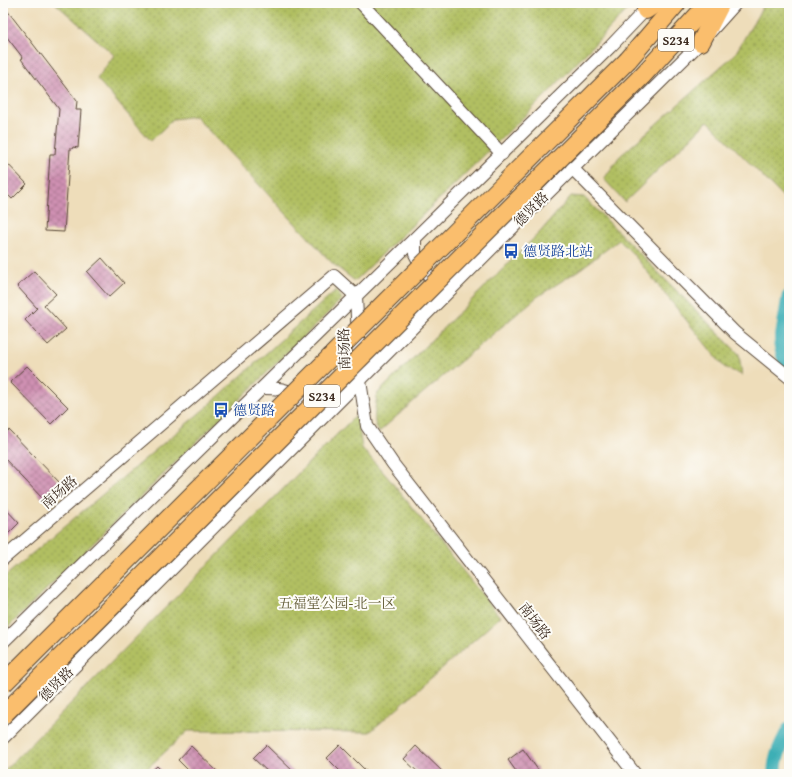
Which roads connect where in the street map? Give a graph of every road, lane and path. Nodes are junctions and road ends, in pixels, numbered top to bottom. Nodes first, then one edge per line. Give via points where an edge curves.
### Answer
1 (361, 3) edge
2 (677, 3) edge
3 (709, 3) edge
4 (721, 3) edge
5 (736, 3) edge
6 (651, 6) edge
7 (701, 42) junction
8 (502, 154) junction
9 (572, 168) junction
10 (414, 239) junction
11 (455, 285) junction
12 (356, 296) junction
13 (789, 377) edge
14 (360, 381) junction
15 (264, 388) junction
16 (308, 433) junction
17 (3, 559) edge
18 (3, 642) edge
19 (3, 684) edge
20 (3, 715) edge
21 (3, 738) edge
22 (635, 774) edge

1 - 8 street
2 - 19 highway, S234, bridge via 628,60
3 - 20 highway, 德贤路 / S234, bridge via 642,76
4 - 7 highway
5 - 7 street, 德贤路
6 - 8 street
7 - 9 street, 德贤路
8 - 10 street
9 - 11 street, 德贤路
9 - 13 street via 735,332
10 - 11 street via 415,254 424,271 439,284
10 - 12 street
11 - 14 street, 德贤路
12 - 14 street, 南场路
12 - 15 street
12 - 17 street, 南场路 via 334,276
14 - 16 street, 德贤路
14 - 22 street, 南场路 via 367,426 393,464
15 - 16 street via 279,388 292,392 303,403 309,417
15 - 18 street
16 - 21 street, 德贤路

